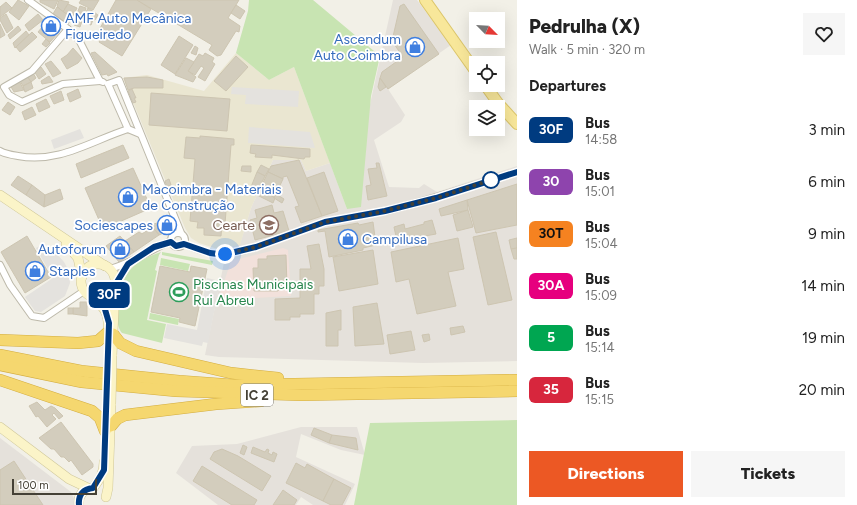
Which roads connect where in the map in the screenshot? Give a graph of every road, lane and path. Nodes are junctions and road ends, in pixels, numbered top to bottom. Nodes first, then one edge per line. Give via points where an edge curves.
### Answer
1 (28, 0) edge
2 (426, 0) edge
3 (68, 29) junction
4 (469, 62) edge
5 (100, 81) junction
6 (108, 84) junction
7 (490, 92) edge
8 (517, 124) edge
9 (128, 129) junction
10 (140, 134) junction
11 (0, 151) edge
12 (517, 172) edge
13 (0, 195) edge
14 (181, 233) junction
15 (60, 237) junction
16 (171, 242) junction
17 (184, 244) junction
18 (128, 264) junction
19 (0, 265) edge
20 (108, 268) junction
21 (82, 277) junction
22 (115, 284) junction
23 (84, 291) junction
24 (93, 298) junction
25 (111, 333) junction
26 (0, 340) edge
27 (0, 355) edge
28 (0, 365) edge
29 (0, 380) edge
30 (517, 380) edge
31 (310, 384) junction
32 (517, 391) edge
33 (301, 395) junction
34 (0, 427) edge
35 (108, 428) junction
36 (70, 479) junction
37 (90, 488) junction
38 (79, 500) edge
39 (107, 502) edge

1 - 3 street
2 - 4 main road
3 - 5 street via 79,40
3 - 5 street via 32,71 4,87 9,95 22,102 63,84
5 - 6 street
6 - 9 street
6 - 10 street via 119,80
7 - 8 main road
9 - 10 street
9 - 11 street via 53,157 23,157
10 - 14 street
12 - 17 street via 436,198 325,222 235,252 210,253
13 - 15 main road
14 - 16 street via 174,235
14 - 17 street via 185,238
15 - 20 main road
15 - 21 main road via 78,258
16 - 17 street via 176,246
16 - 18 street via 154,247
18 - 20 street
18 - 22 street
19 - 23 street via 10,285 32,316 38,318 44,318
20 - 21 main road via 94,265
20 - 22 main road via 114,275
21 - 23 main road
22 - 24 main road via 104,298
22 - 25 main road
23 - 24 main road
24 - 25 main road via 104,306
25 - 26 highway via 98,341 78,343
25 - 31 highway via 128,348 159,357 231,374 279,378
25 - 35 main road, bridge
27 - 31 highway, IC 2 via 81,371 178,381
28 - 33 highway, IC 2 via 82,382 168,391
29 - 35 highway via 92,411
30 - 31 highway, IC 2
32 - 33 highway, IC 2
33 - 35 highway via 125,415
34 - 36 main road
35 - 37 main road via 104,470
35 - 39 main road
36 - 37 main road
36 - 38 main road
37 - 38 main road
37 - 39 main road via 101,490

